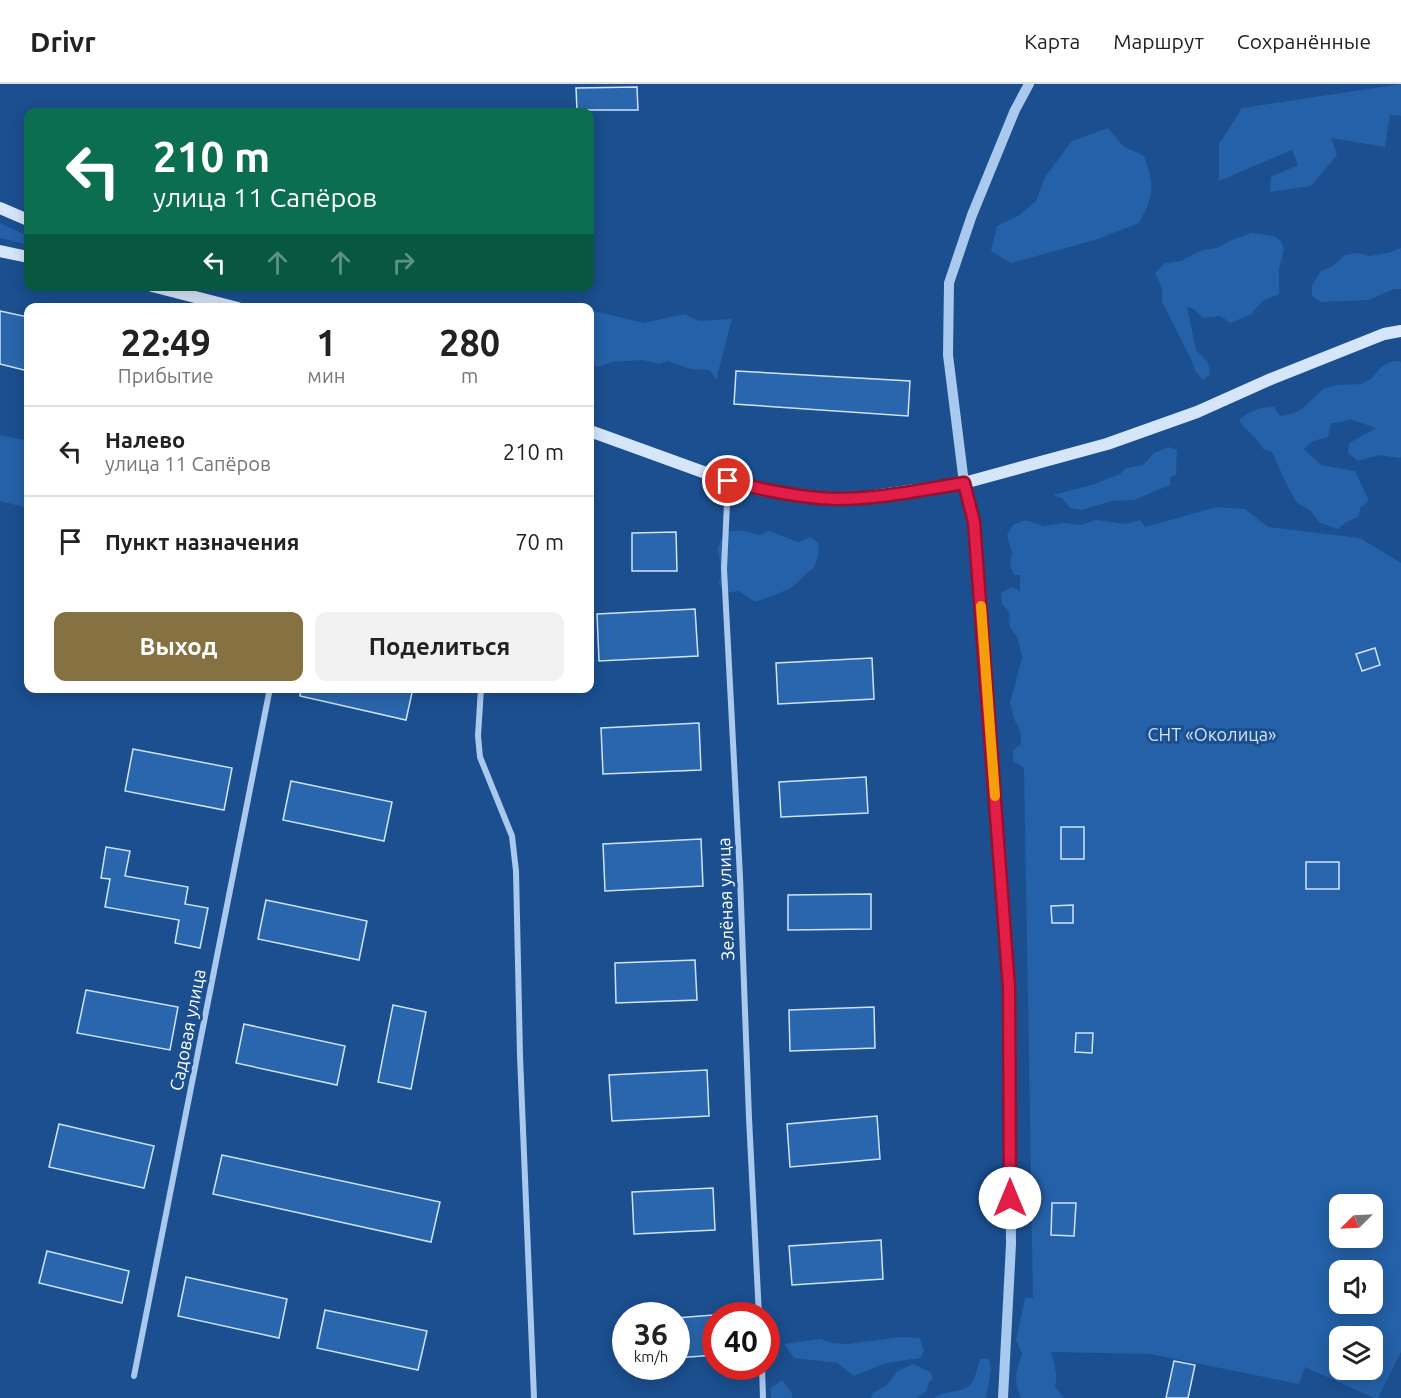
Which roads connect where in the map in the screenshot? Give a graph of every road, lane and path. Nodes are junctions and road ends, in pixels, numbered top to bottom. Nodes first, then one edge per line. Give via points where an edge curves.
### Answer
1 (1029, 84) edge
2 (0, 208) edge
3 (24, 218) edge
4 (0, 250) edge
5 (24, 256) edge
6 (172, 291) edge
7 (199, 291) edge
8 (222, 303) edge
9 (227, 303) edge
10 (1401, 331) edge
11 (594, 432) edge
12 (728, 481) junction
13 (964, 483) junction
14 (269, 693) edge
15 (481, 693) edge
16 (758, 1302) edge
17 (134, 1376) dead end
18 (762, 1380) edge
19 (534, 1398) edge
20 (763, 1398) edge
21 (1003, 1398) edge

1 - 13 street via 972,215 949,283 948,355
2 - 3 main road
4 - 5 main road
6 - 8 main road
7 - 9 main road
10 - 13 main road via 1384,334 1107,444
11 - 12 main road
12 - 13 main road via 761,490 835,499
12 - 16 street, Зелёная улица via 724,569
13 - 21 street via 974,522 1009,988 1011,1244
14 - 17 street, Садовая улица
15 - 19 street via 480,757 512,836 516,871
18 - 20 street

